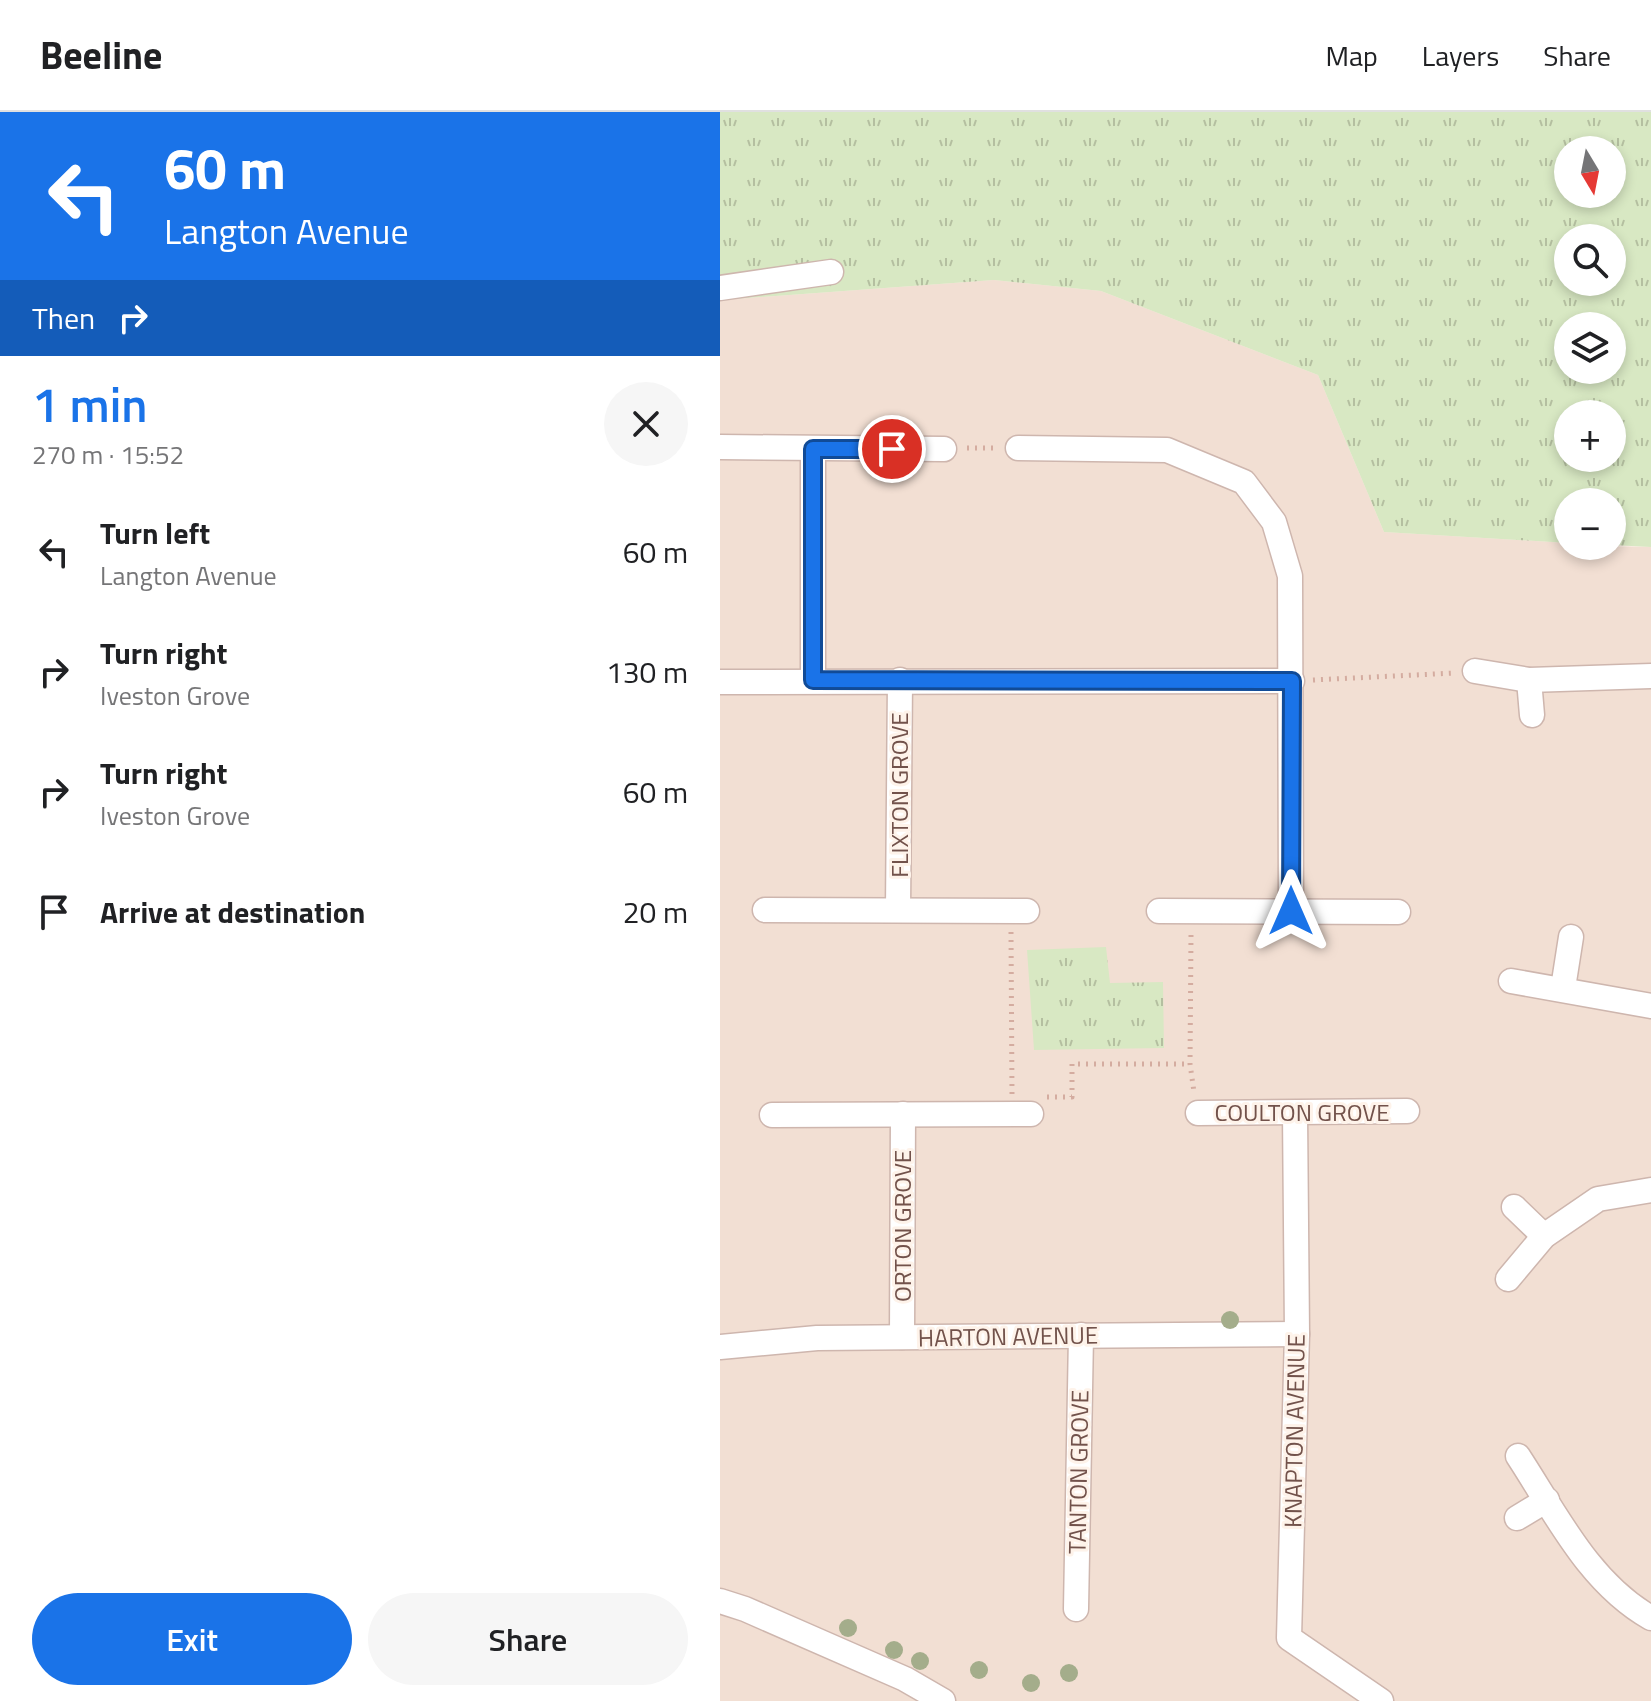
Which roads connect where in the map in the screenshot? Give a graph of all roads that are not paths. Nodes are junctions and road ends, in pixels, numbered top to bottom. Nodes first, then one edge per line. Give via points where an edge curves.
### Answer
1 (831, 272) dead end
2 (720, 288) edge
3 (720, 447) edge
4 (1018, 448) road end
5 (813, 449) junction
6 (944, 449) road end
7 (1475, 671) road end
8 (1651, 676) edge
9 (813, 680) junction
10 (900, 680) junction
11 (1529, 680) junction
12 (1292, 681) junction
13 (720, 682) edge
14 (1532, 715) dead end
15 (765, 910) dead end
16 (898, 910) junction
17 (1019, 911) road end
18 (1159, 911) dead end
19 (1291, 911) junction
20 (1398, 912) dead end
21 (1571, 937) dead end
22 (1511, 981) dead end
23 (1563, 988) junction
24 (1651, 1006) edge
25 (1024, 1104) road end
26 (1407, 1111) dead end
27 (1198, 1113) road end
28 (1295, 1113) junction
29 (903, 1114) junction
30 (772, 1115) dead end
31 (1651, 1190) edge
32 (1514, 1207) dead end
33 (1544, 1236) junction
34 (1508, 1279) dead end
35 (1297, 1334) junction
36 (1081, 1335) junction
37 (902, 1337) junction
38 (720, 1347) edge
39 (1518, 1456) dead end
40 (1547, 1500) junction
41 (1517, 1518) dead end
42 (720, 1601) edge
43 (1076, 1609) dead end
44 (1651, 1618) edge
45 (943, 1701) edge
46 (1381, 1701) edge

1 - 2 street
3 - 5 street
4 - 12 street via 1167,450 1244,482 1274,522 1290,576
5 - 6 street
5 - 9 street
7 - 11 street
8 - 11 street
9 - 10 street
9 - 13 street
10 - 12 street
10 - 16 street, FLIXTON GROVE
11 - 14 street
12 - 19 street
15 - 16 street, FLIXTON GROVE
16 - 17 street, FLIXTON GROVE
18 - 19 street
19 - 20 street
21 - 23 street
22 - 23 street
23 - 24 street
25 - 29 street, ORTON GROVE
26 - 28 street, COULTON GROVE
27 - 28 street, COULTON GROVE
28 - 35 street, KNAPTON AVENUE
29 - 30 street, ORTON GROVE
29 - 37 street, ORTON GROVE
31 - 33 street via 1598,1199
32 - 33 street
33 - 34 street
35 - 36 street, HARTON AVENUE
35 - 46 street, KNAPTON AVENUE via 1289,1638
36 - 37 street, HARTON AVENUE
36 - 43 street, TANTON GROVE
37 - 38 street, HARTON AVENUE
39 - 40 street
40 - 41 street
40 - 44 street via 1588,1564 1629,1606
42 - 45 street via 905,1679

